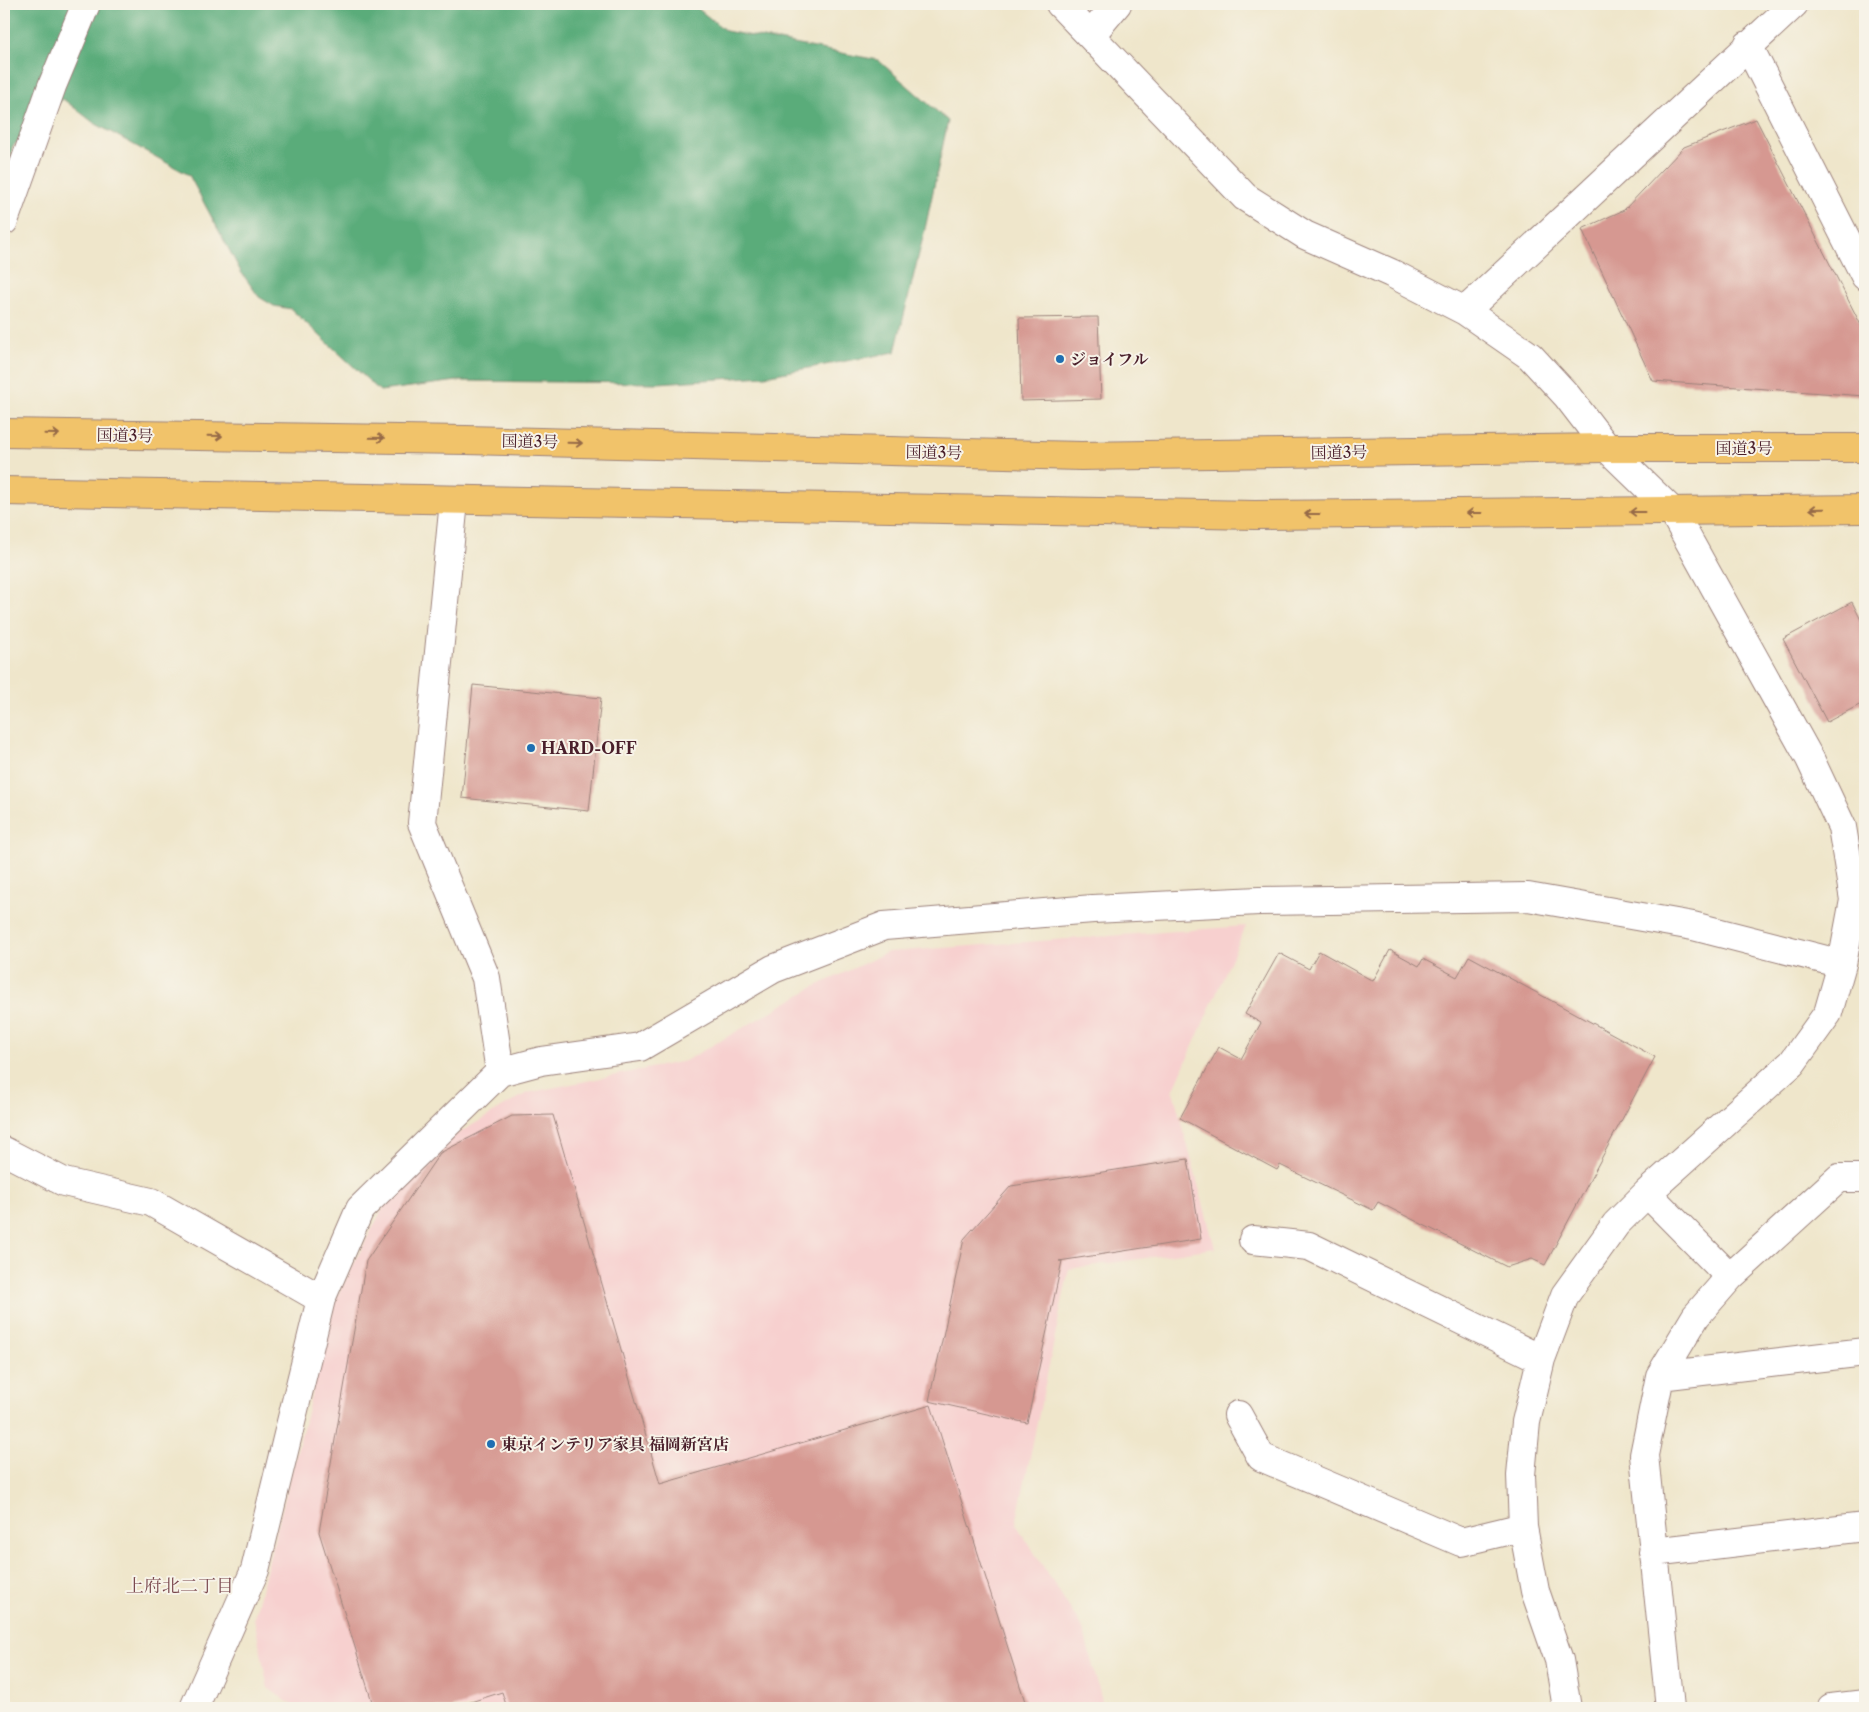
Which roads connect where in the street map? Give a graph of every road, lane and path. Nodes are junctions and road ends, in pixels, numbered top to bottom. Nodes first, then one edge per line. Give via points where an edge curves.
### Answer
1 (86, 4) edge
2 (1060, 4) edge
3 (1117, 4) edge
4 (1794, 4) edge
5 (1091, 35) junction
6 (1748, 46) junction
7 (4, 221) edge
8 (1865, 276) edge
9 (1465, 311) junction
10 (4, 433) edge
11 (1607, 448) junction
12 (1865, 448) edge
13 (4, 491) edge
14 (454, 501) junction
15 (1865, 509) edge
16 (1674, 512) junction
17 (1842, 964) junction
18 (500, 1072) junction
19 (4, 1151) edge
20 (1865, 1178) edge
21 (1647, 1193) junction
22 (1253, 1240) dead end
23 (1730, 1277) junction
24 (321, 1299) junction
25 (1865, 1352) edge
26 (1541, 1359) junction
27 (1660, 1376) junction
28 (1238, 1415) dead end
29 (1523, 1527) junction
30 (1865, 1527) edge
31 (1653, 1552) junction
32 (1865, 1704) edge
33 (194, 1708) edge
34 (1567, 1708) edge
35 (1670, 1708) edge
36 (1831, 1708) edge

1 - 7 street via 52,86
2 - 5 street
3 - 5 street
4 - 6 street
5 - 9 street via 1245,197 1305,235 1391,273
6 - 8 street
6 - 9 street
9 - 11 street via 1530,356 1568,396
10 -> 11 highway, 国道3号 via 466,440 1081,456
11 - 12 highway, 国道3号
11 - 16 street
13 - 14 highway
16 -> 14 highway via 1255,515
14 - 18 street via 422,823 486,978
15 -> 16 highway
16 - 17 street via 1810,760 1842,827 1854,900
17 - 18 street via 1693,926 1528,897 1259,901 1093,909 884,926 773,969 640,1047 541,1062
17 - 21 street via 1828,1013 1792,1063
18 - 24 street via 360,1209
19 - 24 street via 64,1182 151,1202
20 - 23 street via 1839,1178
21 - 23 street
21 - 26 street via 1616,1224 1564,1295
22 - 26 street via 1308,1246
23 - 27 street via 1696,1316
24 - 33 street via 255,1570
25 - 27 street
26 - 29 street via 1526,1422 1521,1475
27 - 31 street via 1644,1455
28 - 29 street via 1261,1457 1461,1542
29 - 34 street via 1535,1591 1559,1660
30 - 31 street
31 - 35 street
32 - 36 street

